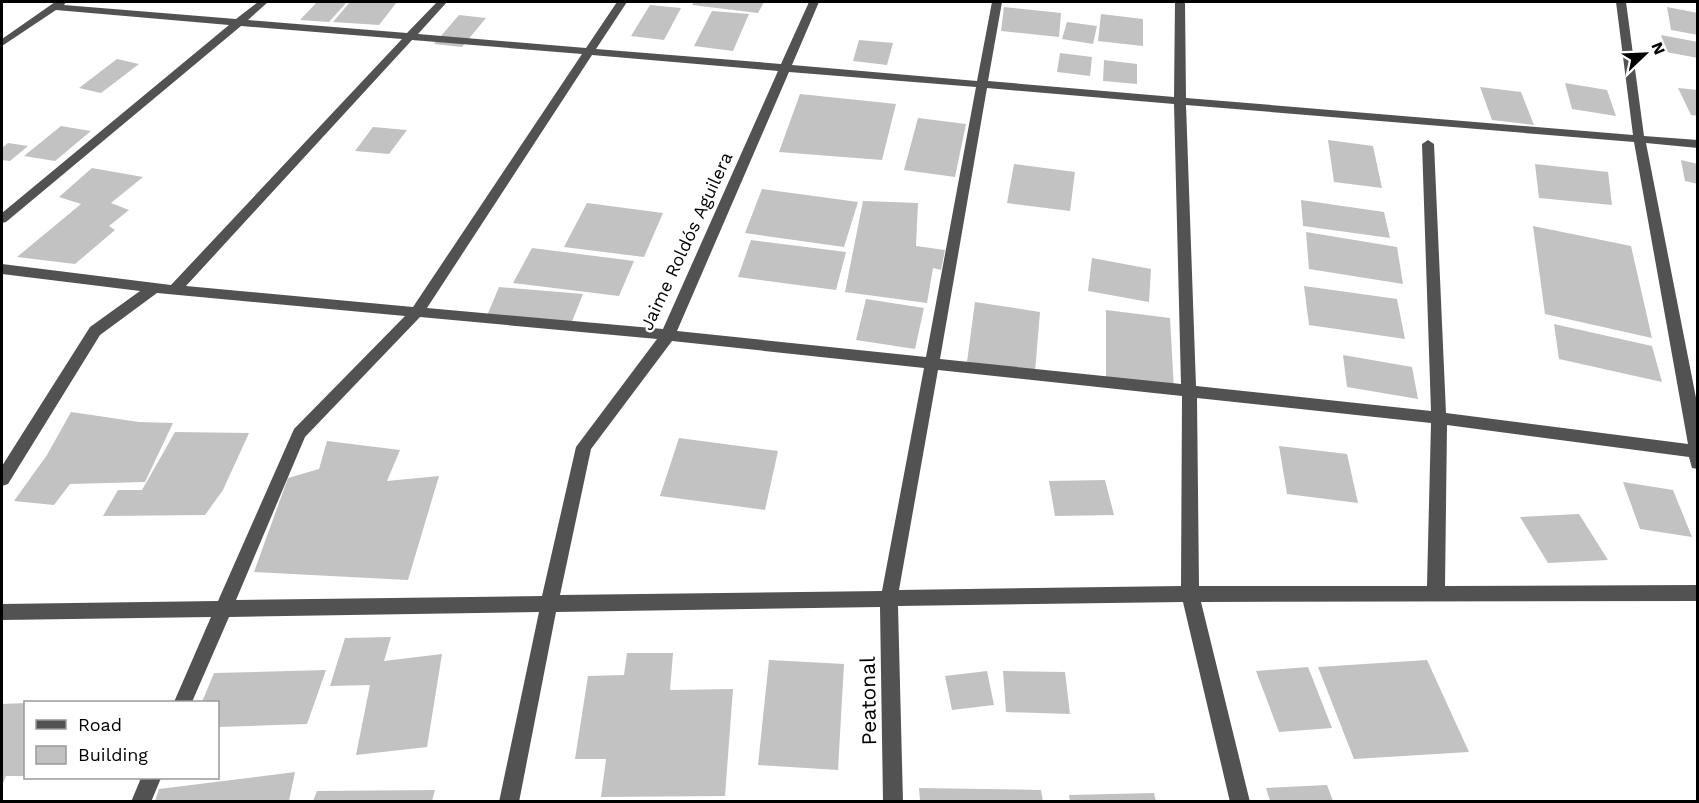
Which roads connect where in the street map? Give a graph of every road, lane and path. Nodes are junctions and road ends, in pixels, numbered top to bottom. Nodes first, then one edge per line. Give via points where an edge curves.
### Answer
1 (263, 2) edge
2 (442, 2) edge
3 (622, 2) edge
4 (814, 2) edge
5 (997, 2) edge
6 (1180, 2) edge
7 (1621, 2) edge
8 (58, 4) edge
9 (238, 23) junction
10 (410, 38) junction
11 (2, 43) edge
12 (588, 52) junction
13 (786, 69) junction
14 (982, 85) junction
15 (1180, 100) junction
16 (1639, 139) junction
17 (1428, 144) dead end
18 (1698, 144) edge
19 (2, 219) edge
20 (2, 270) edge
21 (154, 288) junction
22 (175, 289) junction
23 (417, 312) junction
24 (668, 335) junction
25 (931, 364) junction
26 (1189, 391) junction
27 (1439, 418) junction
28 (1696, 446) edge
29 (2, 479) edge
30 (1436, 592) junction
31 (1698, 593) edge
32 (1190, 594) junction
33 (889, 600) junction
34 (549, 605) junction
35 (223, 610) junction
36 (2, 612) edge
37 (183, 701) edge
38 (150, 779) edge
39 (141, 801) edge
40 (509, 801) edge
41 (893, 801) edge
42 (1240, 801) edge

1 - 9 street
2 - 10 street
3 - 12 street
4 - 13 street, Jaime Roldós Aguilera
5 - 14 street, Peatonal
6 - 15 street
7 - 16 street
8 - 9 street
8 - 11 street
9 - 10 street
9 - 19 street
10 - 12 street
10 - 22 street
12 - 13 street
12 - 23 street
13 - 14 street
13 - 24 street, Jaime Roldós Aguilera
14 - 15 street
14 - 25 street, Peatonal
15 - 16 street
15 - 26 street
16 - 18 street
16 - 28 street
17 - 27 street
20 - 21 street
21 - 22 street
21 - 29 street via 95,331
22 - 23 street
23 - 24 street
23 - 35 street via 299,433
24 - 25 street
24 - 34 street, Jaime Roldós Aguilera via 584,447
25 - 26 street
25 - 33 street, Peatonal
26 - 27 street
26 - 32 street
27 - 28 street
27 - 30 street
30 - 31 street
30 - 32 street
32 - 33 street
32 - 42 street
33 - 34 street
33 - 41 street, Peatonal
34 - 35 street
34 - 40 street, Jaime Roldós Aguilera
35 - 36 street
35 - 37 street
38 - 39 street

